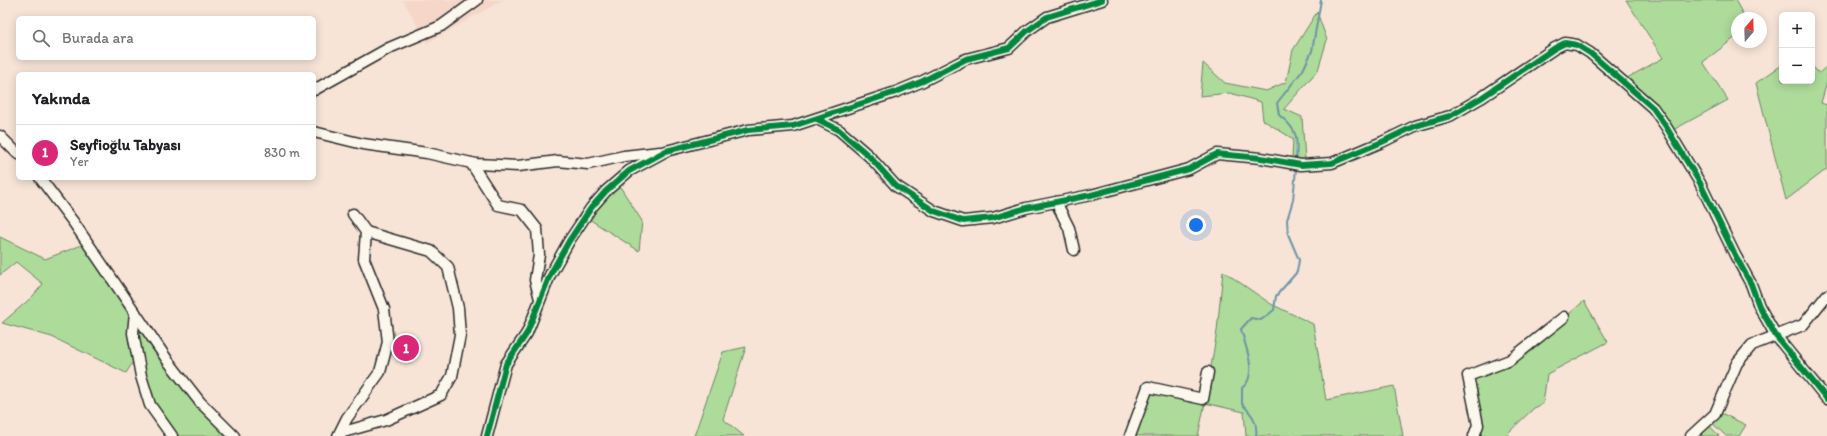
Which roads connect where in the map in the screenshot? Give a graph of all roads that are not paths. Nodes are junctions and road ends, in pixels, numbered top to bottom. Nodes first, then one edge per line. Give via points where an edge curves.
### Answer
1 (477, 0) edge
2 (1102, 0) edge
3 (316, 89) edge
4 (817, 119) junction
5 (316, 132) edge
6 (0, 136) edge
7 (666, 151) junction
8 (16, 152) edge
9 (471, 163) junction
10 (42, 180) edge
11 (1056, 202) junction
12 (353, 214) dead end
13 (366, 232) junction
14 (1074, 250) dead end
15 (1827, 295) edge
16 (540, 299) junction
17 (135, 312) junction
18 (1564, 317) dead end
19 (1776, 336) junction
20 (1208, 372) dead end
21 (1827, 400) edge
22 (339, 435) edge
23 (172, 436) edge
24 (234, 436) edge
25 (487, 436) edge
26 (1130, 436) edge
27 (1474, 436) edge
28 (1691, 436) edge

1 - 3 street via 441,26 389,48
2 - 4 street via 1047,17 1009,48 966,59 896,92
4 - 7 street via 793,126 748,130
4 - 11 street via 839,130 896,186 934,211 963,221 993,218
5 - 9 street via 364,144 427,153
6 - 8 street
7 - 9 street via 588,164 558,161 518,166
7 - 16 street via 629,171 591,208 569,241
9 - 16 street via 498,205 522,210 537,229 539,255 535,280
10 - 17 street via 74,222
11 - 14 street via 1069,228
11 - 19 street via 1190,169 1217,154 1301,165 1332,162 1415,126 1450,116 1555,48 1565,43 1577,45 1590,52 1648,103 1665,124 1700,183
12 - 13 street
13 - 22 street via 364,258 384,310 388,342 380,372 347,418
13 - 22 street via 431,251 448,267 458,308 460,335 452,376 441,395 386,420
15 - 19 street via 1803,325
16 - 25 street via 527,333 506,364
17 - 23 street via 133,333 141,376 150,405
17 - 24 street via 200,402
18 - 27 street via 1510,360 1468,376 1478,425
19 - 21 street
19 - 28 street via 1752,345 1737,363 1715,414
20 - 26 street via 1203,399 1148,387

